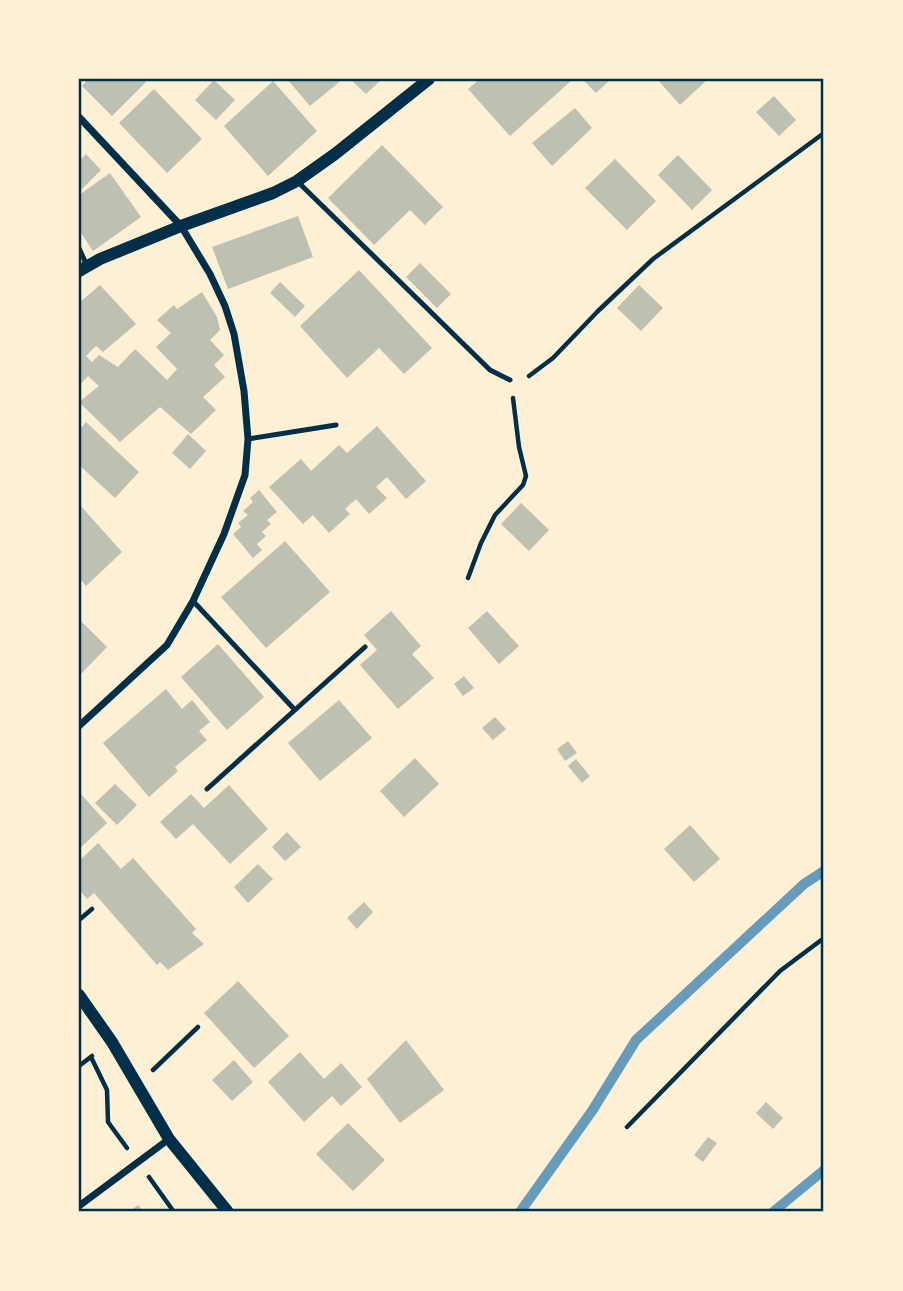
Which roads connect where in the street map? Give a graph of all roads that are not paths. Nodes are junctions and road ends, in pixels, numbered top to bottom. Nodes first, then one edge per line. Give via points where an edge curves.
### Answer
1 (429, 79) edge
2 (79, 117) edge
3 (297, 181) junction
4 (181, 226) junction
5 (79, 248) edge
6 (83, 269) edge
7 (510, 380) road end
8 (336, 425) dead end
9 (248, 439) junction
10 (193, 601) junction
11 (365, 648) dead end
12 (295, 710) junction
13 (79, 726) edge
14 (207, 789) dead end
15 (79, 995) edge
16 (169, 1139) junction
17 (79, 1206) edge
18 (228, 1212) edge

1 - 3 street
2 - 4 street
3 - 4 street
3 - 7 lane via 490,370
4 - 6 street
4 - 9 street via 225,306 234,334
5 - 6 lane
8 - 9 lane
9 - 10 street via 245,475
10 - 12 lane
10 - 13 street via 167,645
11 - 12 lane
12 - 14 lane
15 - 16 street
16 - 17 street
16 - 18 street

